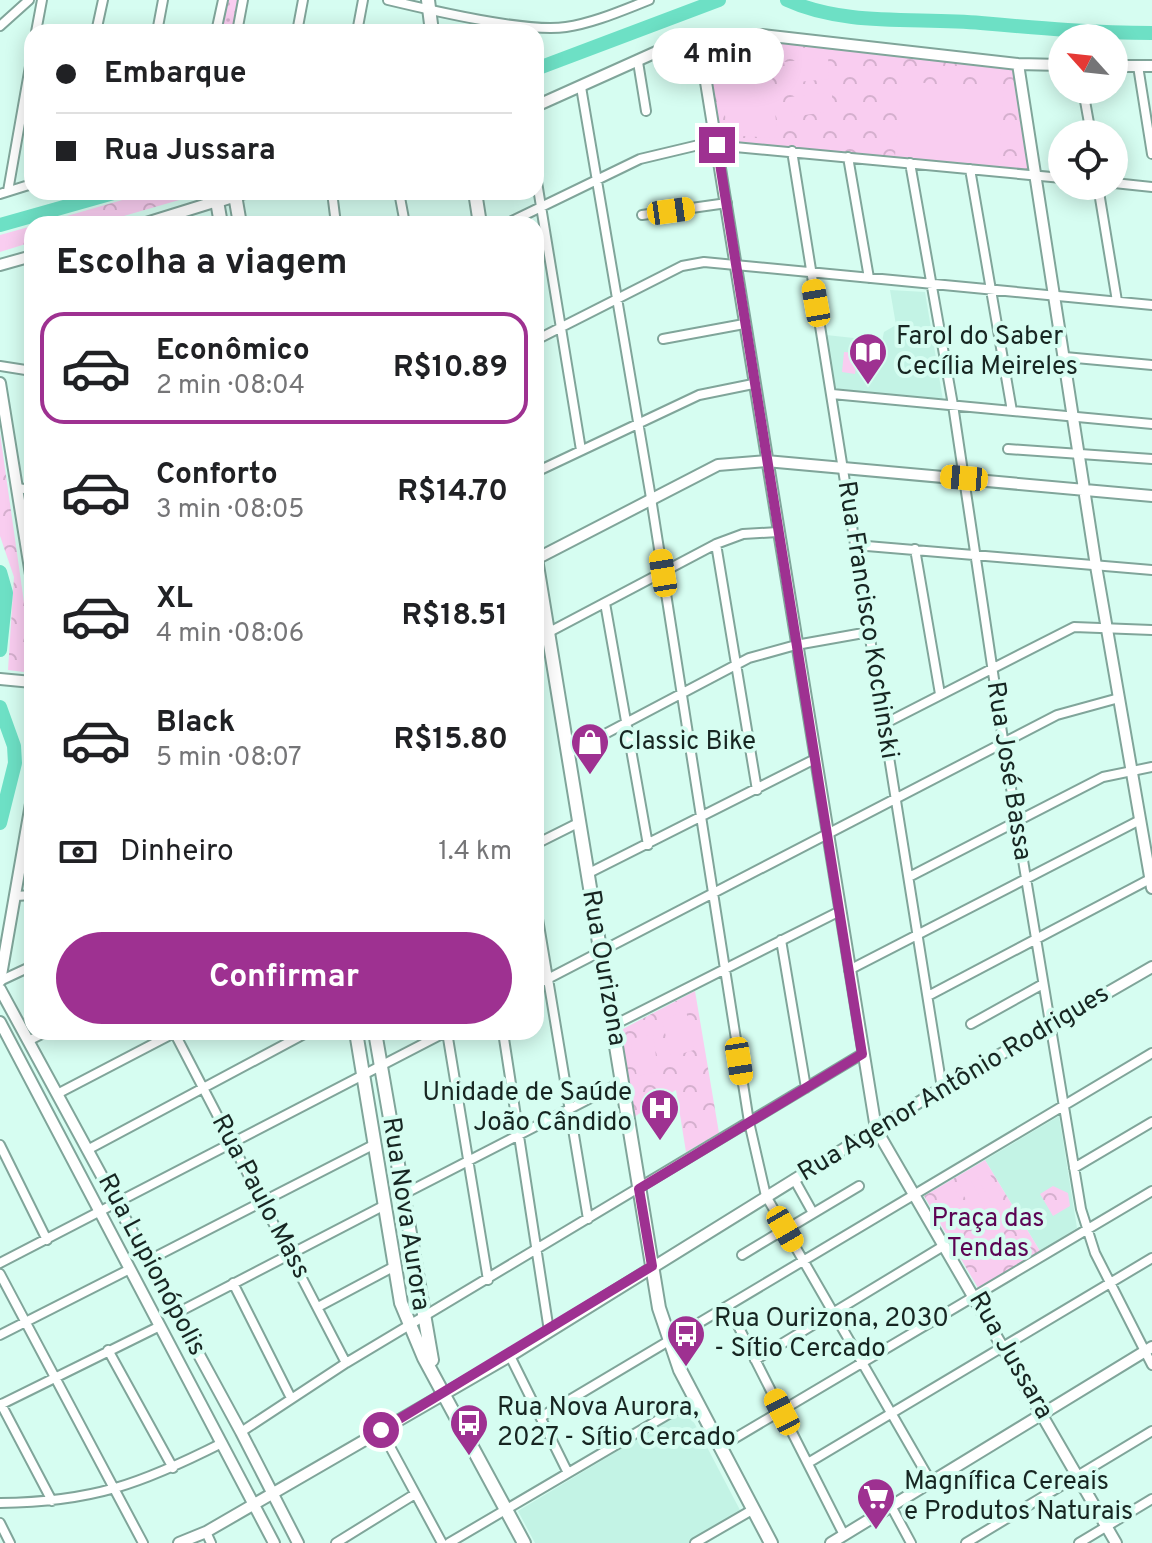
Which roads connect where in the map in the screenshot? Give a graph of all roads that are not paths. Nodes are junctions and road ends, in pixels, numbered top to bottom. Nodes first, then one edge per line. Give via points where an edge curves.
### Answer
1 (29, 0) edge
2 (42, 0) edge
3 (103, 0) edge
4 (163, 0) edge
5 (223, 0) edge
6 (243, 0) edge
7 (303, 0) edge
8 (363, 0) edge
9 (388, 0) edge
10 (649, 0) edge
11 (628, 4) edge
12 (428, 5) edge
13 (38, 24) edge
14 (98, 24) edge
15 (158, 24) edge
16 (218, 24) edge
17 (238, 24) edge
18 (298, 24) edge
19 (358, 24) edge
20 (533, 24) edge
21 (0, 26) edge
22 (544, 26) edge
23 (699, 39) junction
24 (638, 62) junction
25 (1018, 64) junction
26 (1048, 65) edge
27 (1128, 66) edge
28 (1138, 66) junction
29 (1152, 66) edge
30 (581, 87) junction
31 (24, 94) edge
32 (544, 103) edge
33 (646, 111) dead end
34 (717, 145) junction
35 (792, 151) junction
36 (1152, 154) edge
37 (848, 157) junction
38 (910, 163) junction
39 (970, 169) junction
40 (1035, 175) junction
41 (1048, 176) edge
42 (597, 180) junction
43 (1128, 184) edge
44 (24, 186) edge
45 (1152, 187) edge
46 (4, 192) edge
47 (220, 200) edge
48 (541, 200) edge
49 (1100, 200) edge
50 (217, 201) junction
51 (727, 203) junction
52 (542, 207) junction
53 (642, 215) dead end
54 (176, 216) edge
55 (220, 216) edge
56 (523, 216) edge
57 (544, 216) edge
58 (544, 219) edge
59 (24, 258) edge
60 (736, 264) junction
61 (0, 265) edge
62 (810, 272) junction
63 (869, 278) junction
64 (933, 284) junction
65 (992, 289) junction
66 (1054, 295) junction
67 (616, 300) junction
68 (1117, 301) junction
69 (1152, 305) edge
70 (744, 324) junction
71 (562, 327) junction
72 (544, 336) edge
73 (663, 339) dead end
74 (1065, 357) junction
75 (1152, 365) edge
76 (0, 366) edge
77 (24, 370) edge
78 (0, 383) edge
79 (753, 384) junction
80 (832, 394) junction
81 (953, 405) junction
82 (1012, 411) junction
83 (1076, 417) junction
84 (637, 422) junction
85 (1152, 424) edge
86 (1008, 449) dead end
87 (581, 450) junction
88 (1081, 453) junction
89 (1152, 459) edge
90 (766, 461) junction
91 (544, 468) edge
92 (843, 468) junction
93 (964, 478) junction
94 (17, 488) junction
95 (24, 489) edge
96 (1087, 490) junction
97 (1152, 496) edge
98 (651, 498) junction
99 (24, 531) edge
100 (778, 532) junction
101 (716, 544) junction
102 (855, 545) junction
103 (915, 549) junction
104 (975, 554) junction
105 (544, 555) edge
106 (1096, 566) junction
107 (1152, 570) edge
108 (663, 573) junction
109 (605, 603) junction
110 (1108, 627) junction
111 (1152, 630) edge
112 (869, 632) junction
113 (544, 634) edge
114 (796, 645) junction
115 (544, 650) edge
116 (736, 665) junction
117 (992, 666) junction
118 (0, 679) edge
119 (24, 681) edge
120 (682, 694) junction
121 (940, 694) junction
122 (1119, 698) junction
123 (626, 723) junction
124 (884, 724) junction
125 (1004, 746) junction
126 (567, 754) junction
127 (815, 759) junction
128 (1152, 767) edge
129 (1132, 770) junction
130 (757, 790) junction
131 (897, 801) junction
132 (702, 818) junction
133 (1140, 820) junction
134 (1016, 821) junction
135 (578, 823) junction
136 (1147, 831) edge
137 (828, 836) junction
138 (544, 840) edge
139 (648, 845) junction
140 (24, 850) edge
141 (587, 874) junction
142 (909, 877) junction
143 (1025, 879) junction
144 (1151, 884) edge
145 (714, 894) junction
146 (16, 896) junction
147 (24, 896) edge
148 (840, 911) junction
149 (918, 937) junction
150 (781, 940) junction
151 (1035, 940) junction
152 (544, 948) edge
153 (599, 952) junction
154 (1152, 967) edge
155 (725, 968) junction
156 (24, 970) edge
157 (849, 970) junction
158 (550, 978) junction
159 (0, 981) edge
160 (544, 981) edge
161 (1043, 984) junction
162 (0, 989) edge
163 (928, 996) junction
164 (0, 1022) edge
165 (971, 1024) dead end
166 (612, 1026) junction
167 (1049, 1029) junction
168 (24, 1030) edge
169 (30, 1040) edge
170 (160, 1040) edge
171 (179, 1040) edge
172 (293, 1040) edge
173 (357, 1040) edge
174 (376, 1040) edge
175 (432, 1040) edge
176 (448, 1040) edge
177 (504, 1040) edge
178 (1152, 1053) edge
179 (862, 1054) junction
180 (380, 1067) junction
181 (364, 1076) junction
182 (622, 1082) junction
183 (203, 1088) junction
184 (806, 1088) junction
185 (942, 1088) junction
186 (59, 1093) junction
187 (1063, 1105) junction
188 (571, 1108) junction
189 (749, 1122) junction
190 (1152, 1122) edge
191 (876, 1129) junction
192 (519, 1134) junction
193 (375, 1144) junction
194 (0, 1145) edge
195 (233, 1145) junction
196 (89, 1149) junction
197 (468, 1160) junction
198 (1074, 1168) junction
199 (794, 1179) junction
200 (859, 1186) dead end
201 (639, 1189) junction
202 (1152, 1191) edge
203 (401, 1195) junction
204 (915, 1195) junction
205 (766, 1196) junction
206 (263, 1202) junction
207 (119, 1204) junction
208 (385, 1205) junction
209 (813, 1213) junction
210 (101, 1214) junction
211 (588, 1219) junction
212 (797, 1223) dead end
213 (785, 1229) junction
214 (1086, 1230) junction
215 (47, 1240) junction
216 (945, 1245) junction
217 (537, 1251) junction
218 (290, 1254) junction
219 (742, 1255) dead end
220 (1152, 1258) edge
221 (149, 1260) junction
222 (804, 1261) junction
223 (0, 1263) edge
224 (395, 1266) junction
225 (652, 1266) junction
226 (130, 1269) junction
227 (0, 1274) edge
228 (488, 1280) junction
229 (233, 1283) junction
230 (1110, 1283) junction
231 (975, 1296) junction
232 (728, 1306) junction
233 (318, 1307) junction
234 (177, 1313) junction
235 (833, 1313) junction
236 (422, 1319) junction
237 (26, 1322) junction
238 (160, 1326) junction
239 (409, 1326) junction
240 (549, 1331) junction
241 (0, 1335) edge
242 (669, 1342) junction
243 (1005, 1347) junction
244 (1148, 1349) edge
245 (108, 1350) junction
246 (510, 1356) junction
247 (755, 1360) junction
248 (346, 1363) junction
249 (863, 1363) junction
250 (1152, 1365) edge
251 (56, 1377) junction
252 (444, 1393) junction
253 (291, 1398) junction
254 (694, 1399) junction
255 (0, 1405) edge
256 (782, 1412) junction
257 (1044, 1413) junction
258 (892, 1414) junction
259 (541, 1417) junction
260 (381, 1430) junction
261 (1152, 1431) edge
262 (241, 1432) junction
263 (222, 1443) junction
264 (720, 1447) junction
265 (808, 1463) junction
266 (173, 1468) junction
267 (568, 1473) junction
268 (1078, 1475) junction
269 (931, 1482) junction
270 (115, 1491) junction
271 (272, 1494) junction
272 (415, 1494) junction
273 (1152, 1499) edge
274 (52, 1501) junction
275 (0, 1503) edge
276 (254, 1505) junction
277 (891, 1506) junction
278 (507, 1510) junction
279 (752, 1510) junction
280 (0, 1523) edge
281 (1107, 1526) junction
282 (206, 1532) junction
283 (844, 1535) junction
284 (10, 1543) edge
285 (143, 1543) edge
286 (179, 1543) edge
287 (211, 1543) edge
288 (274, 1543) edge
289 (298, 1543) edge
290 (336, 1543) edge
291 (442, 1543) edge
292 (449, 1543) edge
293 (524, 1543) edge
294 (695, 1543) edge
295 (771, 1543) edge
296 (831, 1543) edge
297 (911, 1543) edge
298 (966, 1543) edge
299 (1079, 1543) edge
300 (1116, 1543) edge

1 - 21 street
2 - 13 street
3 - 14 street
4 - 15 street
5 - 16 street
6 - 17 street
7 - 18 street
8 - 19 street
9 - 12 street
10 - 11 street
11 - 22 street via 555,28
12 - 20 street
23 - 24 street
23 - 25 street via 762,35
23 - 34 street, Rua Jussara
24 - 30 street
24 - 33 street
25 - 26 street
25 - 40 street
27 - 28 street
28 - 29 street
28 - 36 street
30 - 32 street
30 - 42 street
31 - 46 street
34 - 35 street
34 - 42 street via 640,159
34 - 51 street, Rua Jussara
35 - 37 street
35 - 62 street, Rua Francisco Kochinski
37 - 38 street
37 - 63 street
38 - 39 street
38 - 64 street, Rua José Bassa
39 - 40 street
39 - 65 street
40 - 41 street
40 - 66 street
42 - 52 street
42 - 67 street
43 - 45 street
44 - 46 street
47 - 50 main road
48 - 52 street
49 - 68 street
50 - 54 street
50 - 55 main road
51 - 53 street
51 - 60 street, Rua Jussara
52 - 56 street
52 - 57 street
58 - 71 street
59 - 61 street
60 - 62 street
60 - 67 street via 682,266
60 - 70 street, Rua Jussara
62 - 63 street
62 - 80 street, Rua Francisco Kochinski
63 - 64 street
64 - 65 street
64 - 81 street, Rua José Bassa
65 - 66 street
65 - 82 street
66 - 68 street
66 - 74 street
67 - 71 street
67 - 84 street
68 - 69 street
70 - 73 street
70 - 79 street, Rua Jussara
71 - 72 street
71 - 87 street
74 - 75 street
74 - 83 street
76 - 77 street
78 - 94 street
79 - 84 street via 699,395
79 - 90 street, Rua Jussara
80 - 81 street
80 - 92 street, Rua Francisco Kochinski
81 - 82 street
81 - 93 street, Rua José Bassa
82 - 83 street
83 - 85 street
83 - 88 street
84 - 87 street
84 - 98 street
86 - 88 street
87 - 91 street
88 - 89 street
88 - 96 street
90 - 92 street
90 - 98 street via 718,465
90 - 100 street, Rua Jussara
92 - 93 street
92 - 102 street, Rua Francisco Kochinski
93 - 96 street
93 - 104 street, Rua José Bassa
94 - 95 street
94 - 99 street
96 - 97 street
96 - 106 street
98 - 105 street
98 - 108 street
100 - 101 street via 743,534
100 - 114 street, Rua Jussara
101 - 108 street
101 - 116 street
102 - 103 street
102 - 112 street, Rua Francisco Kochinski
103 - 104 street
103 - 121 street
104 - 106 street
104 - 117 street, Rua José Bassa
106 - 107 street
106 - 110 street
108 - 109 street
108 - 120 street
109 - 113 street
109 - 123 street
110 - 111 street
110 - 117 street via 1074,627
110 - 122 street
112 - 114 street
112 - 124 street, Rua Francisco Kochinski
114 - 116 street
114 - 127 street, Rua Jussara
115 - 126 main road, Rua Ourizona
116 - 120 street
116 - 130 street
117 - 121 street
117 - 125 street, Rua José Bassa
118 - 119 street
120 - 123 street
120 - 132 street
121 - 124 street
122 - 125 street via 1057,715
122 - 129 street
123 - 126 street
123 - 139 street
124 - 131 street, Rua Francisco Kochinski
125 - 131 street
125 - 134 street, Rua José Bassa
126 - 135 main road, Rua Ourizona
127 - 130 street
127 - 137 street, Rua Jussara
128 - 129 street
129 - 133 street
129 - 134 street via 1103,777
130 - 132 street
131 - 137 street
131 - 142 street, Rua Francisco Kochinski
132 - 139 street
132 - 145 street
133 - 136 street
133 - 143 street
134 - 142 street
134 - 143 street, Rua José Bassa
135 - 138 street
135 - 141 main road, Rua Ourizona
136 - 144 street
137 - 145 street
137 - 148 street, Rua Jussara
139 - 141 street
140 - 146 street
141 - 153 main road, Rua Ourizona
142 - 149 street, Rua Francisco Kochinski
143 - 149 street
143 - 151 street, Rua José Bassa
144 - 151 street
145 - 153 street
145 - 155 street
146 - 147 street
146 - 159 street
148 - 150 street
148 - 157 street, Rua Jussara
149 - 157 street
149 - 163 street, Rua Francisco Kochinski
150 - 155 street
150 - 184 street
151 - 161 street, Rua José Bassa
151 - 163 street
152 - 158 street
153 - 158 street
153 - 166 main road, Rua Ourizona
154 - 167 street, Rua Agenor Antônio Rodrigues
155 - 166 street
155 - 189 street
156 - 159 street
157 - 179 street, Rua Jussara
158 - 160 street
158 - 188 street
161 - 165 street
161 - 167 street, Rua José Bassa
162 - 168 street, Rua Lupionópolis
163 - 185 street, Rua Francisco Kochinski
164 - 210 street, Rua Lupionópolis
166 - 182 main road, Rua Ourizona
167 - 185 street, Rua Agenor Antônio Rodrigues
167 - 187 street, Rua José Bassa
169 - 186 street, Rua Lupionópolis
170 - 186 street
171 - 183 street, Rua Paulo Mass
172 - 183 street
173 - 181 main road, Rua Nova Aurora
174 - 180 main road, Rua Nova Aurora
175 - 180 street
176 - 197 street
177 - 192 street
178 - 187 street
179 - 184 street
179 - 191 street, Rua Jussara
180 - 181 street
180 - 203 main road, Rua Nova Aurora
181 - 193 main road, Rua Nova Aurora
181 - 195 street
182 - 188 street
182 - 201 main road, Rua Ourizona
183 - 195 street, Rua Paulo Mass
183 - 196 street
184 - 189 street
185 - 191 street, Rua Agenor Antônio Rodrigues
186 - 196 street, Rua Lupionópolis
187 - 198 street, Rua José Bassa
187 - 204 street
188 - 192 street
188 - 211 street
189 - 201 street
189 - 205 street
190 - 198 street
191 - 199 street, Rua Agenor Antônio Rodrigues
191 - 204 street, Rua Jussara
192 - 197 street
192 - 217 street
193 - 206 street
193 - 208 main road, Rua Nova Aurora
194 - 215 street
195 - 206 street, Rua Paulo Mass
195 - 207 street
196 - 207 street, Rua Lupionópolis
197 - 203 street
197 - 228 street
198 - 214 street, Rua José Bassa
199 - 205 street, Rua Agenor Antônio Rodrigues
199 - 209 street
200 - 209 street
201 - 211 street
201 - 225 main road, Rua Ourizona
202 - 214 street
203 - 236 main road, Rua Nova Aurora
204 - 216 street, Rua Jussara
204 - 222 street
205 - 213 street
205 - 225 street, Rua Agenor Antônio Rodrigues
206 - 218 street, Rua Paulo Mass
206 - 221 street
207 - 210 street
207 - 221 street, Rua Lupionópolis
208 - 218 street
208 - 224 main road, Rua Nova Aurora
209 - 212 street
210 - 215 street
210 - 226 street, Rua Lupionópolis
211 - 217 street
213 - 219 street
213 - 222 street
214 - 230 street, Rua José Bassa
214 - 231 street
215 - 223 street
216 - 231 street, Rua Jussara
216 - 235 street
217 - 228 street
217 - 240 street
218 - 229 street
218 - 233 street, Rua Paulo Mass
220 - 230 street
221 - 234 street, Rua Lupionópolis
222 - 232 street
222 - 235 street
224 - 233 street, Rua Nova Aurora
224 - 239 main road, Rua Nova Aurora
225 - 240 street, Rua Agenor Antônio Rodrigues
225 - 242 main road, Rua Ourizona
226 - 237 street
226 - 238 street, Rua Lupionópolis
227 - 237 street
228 - 236 street
229 - 234 street
229 - 253 street
230 - 243 street
230 - 244 street, Rua José Bassa
231 - 243 street, Rua Jussara
231 - 249 street
232 - 242 street
232 - 247 street
233 - 248 street, Rua Paulo Mass
234 - 262 street, Rua Lupionópolis
235 - 247 street
235 - 249 street
236 - 239 street
236 - 252 main road, Rua Nova Aurora
237 - 241 street
237 - 251 street
238 - 245 street
238 - 263 street, Rua Lupionópolis
239 - 248 street
239 - 252 main road, Rua Nova Aurora
240 - 246 street, Rua Agenor Antônio Rodrigues
242 - 254 main road, Rua Ourizona
242 - 259 street
243 - 257 street, Rua Jussara
243 - 258 street
244 - 250 street, Rua José Bassa
244 - 257 street
245 - 251 street
245 - 266 street
246 - 252 street, Rua Agenor Antônio Rodrigues
246 - 259 street
247 - 256 street
248 - 253 street
249 - 256 street
249 - 258 street
251 - 255 street
251 - 270 street
252 - 260 street, Rua Agenor Antônio Rodrigues
252 - 278 main road, Rua Nova Aurora
253 - 262 street
254 - 264 main road, Rua Ourizona
254 - 267 street
255 - 274 street
256 - 264 street
256 - 265 street
257 - 268 street, Rua Jussara
257 - 269 street
258 - 265 street
258 - 269 street
259 - 267 street
260 - 271 street, Rua Agenor Antônio Rodrigues
260 - 272 street
261 - 268 street
262 - 271 street, Rua Lupionópolis
263 - 266 street
263 - 276 street, Rua Lupionópolis
264 - 279 main road, Rua Ourizona
265 - 283 street
266 - 270 street
267 - 278 street
268 - 281 street, Rua Jussara
268 - 298 street
269 - 277 street
270 - 274 street
270 - 285 street
271 - 276 street, Rua Agenor Antônio Rodrigues
271 - 289 street, Rua Lupionópolis
272 - 290 street
272 - 291 street
273 - 281 street
274 - 275 street
276 - 282 street, Rua Agenor Antônio Rodrigues
276 - 288 street, Rua Lupionópolis
277 - 283 street
277 - 297 street
278 - 292 street
278 - 293 main road, Rua Nova Aurora
279 - 294 street
279 - 295 main road, Rua Ourizona
280 - 284 street
281 - 299 street
281 - 300 street, Rua Jussara
282 - 286 street, Rua Agenor Antônio Rodrigues
282 - 287 street
283 - 296 street

